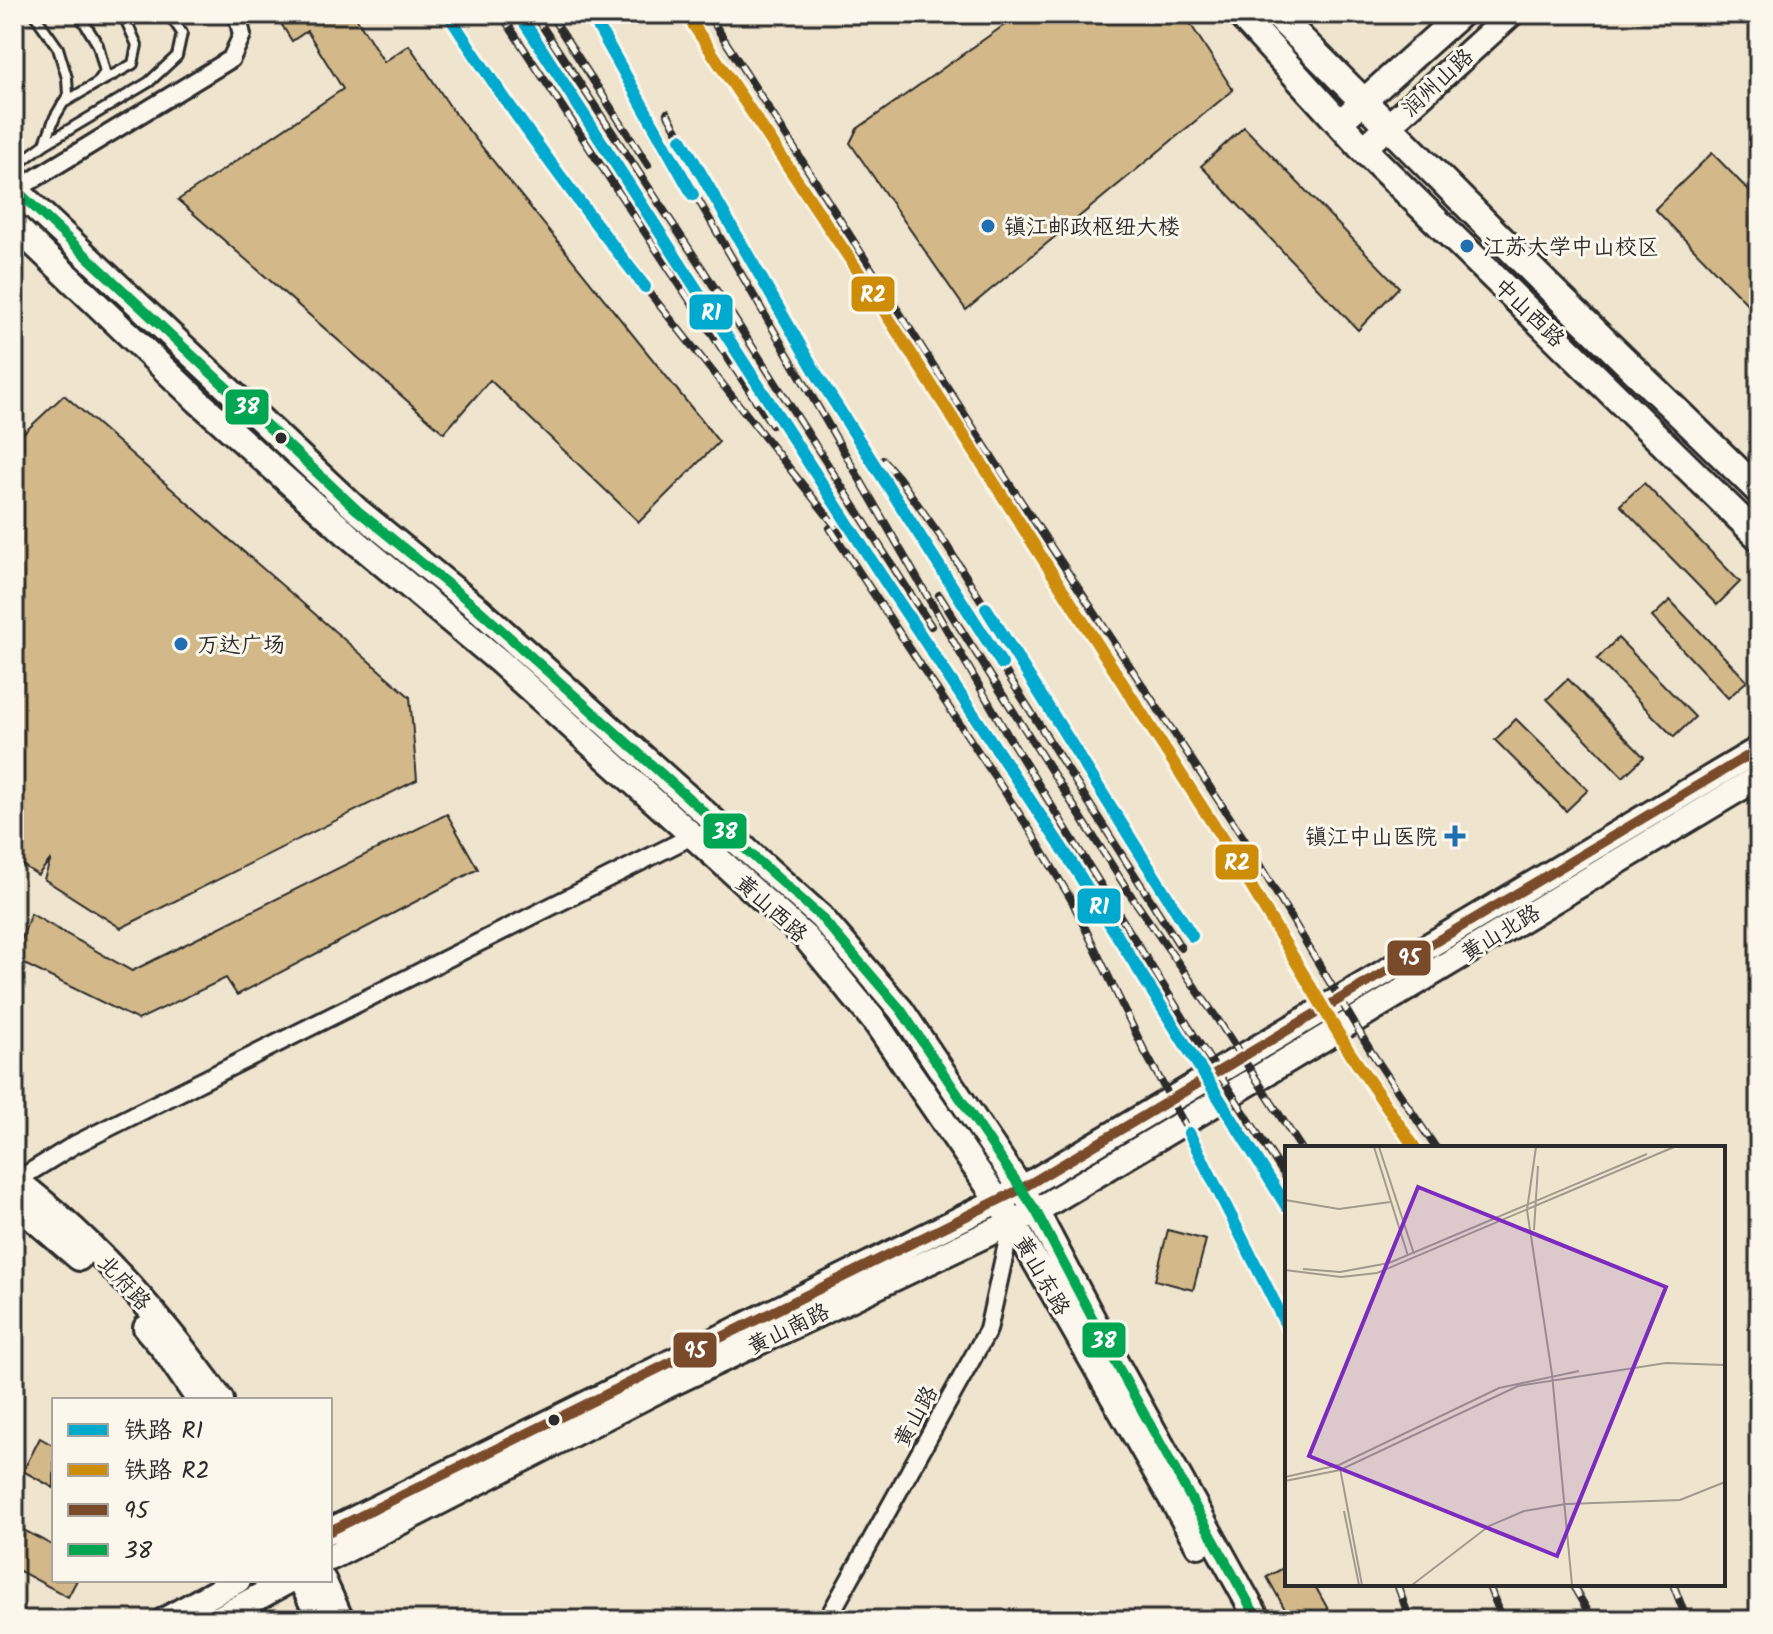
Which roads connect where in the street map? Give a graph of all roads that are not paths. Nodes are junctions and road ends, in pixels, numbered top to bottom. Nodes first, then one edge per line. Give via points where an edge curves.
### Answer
1 (34, 14) edge
2 (79, 14) edge
3 (123, 14) edge
4 (169, 14) edge
5 (237, 14) edge
6 (1240, 14) edge
7 (1276, 14) edge
8 (1461, 14) edge
9 (1511, 14) edge
10 (97, 83) junction
11 (1361, 101) junction
12 (63, 104) junction
13 (1339, 123) junction
14 (1387, 128) junction
15 (45, 144) junction
16 (1363, 149) junction
17 (14, 184) edge
18 (14, 225) edge
19 (1759, 491) edge
20 (1759, 537) edge
21 (1759, 749) edge
22 (1759, 777) edge
23 (692, 836) junction
24 (15, 1187) edge
25 (1021, 1189) junction
26 (998, 1200) junction
27 (1036, 1211) junction
28 (1012, 1221) junction
29 (198, 1398) edge
30 (220, 1398) edge
31 (332, 1530) edge
32 (332, 1557) edge
33 (234, 1582) edge
34 (286, 1582) edge
35 (302, 1582) edge
36 (324, 1582) edge
37 (165, 1620) edge
38 (216, 1620) edge
39 (320, 1620) edge
40 (341, 1620) edge
41 (827, 1620) edge
42 (1241, 1620) edge
43 (1258, 1620) edge

1 - 12 lane via 58,48 67,78
2 - 10 lane via 98,45 105,72
3 - 10 lane via 137,45 133,64
4 - 15 lane via 182,33 177,56 149,82
5 - 17 street via 242,35 231,59
6 - 13 main road, 中山西路
7 - 11 main road, 中山西路
8 - 11 street, 润州山路
9 - 14 street, 润州山路
10 - 12 lane
11 - 13 street, 润州山路
11 - 14 main road, 中山西路
12 - 15 lane
13 - 16 main road, 中山西路
14 - 16 street, 润州山路
14 - 19 main road, 中山西路
15 - 17 lane
16 - 20 main road, 中山西路
17 - 25 street, 黄山西路 via 357,510 477,608 821,917 901,1010
18 - 23 street, 黄山西路 via 198,401
21 - 25 street, 黄山北路
22 - 27 street, 黄山北路
23 - 24 street via 74,1145
23 - 26 street, 黄山西路 via 806,938 876,1023
24 - 29 street, 北府路 via 101,1276 164,1349
24 - 30 street, 北府路 via 116,1269 180,1342
25 - 26 street, 黄山南路
25 - 27 street, 黄山西路
26 - 28 street, 黄山西路
26 - 31 street, 黄山南路
27 - 28 street, 黄山南路
27 - 43 street, 黄山东路
28 - 32 street, 黄山南路 via 660,1389
28 - 41 street, 黄山路 via 988,1330
28 - 42 street, 黄山东路
33 - 37 street
34 - 38 street
35 - 39 street
36 - 40 street

